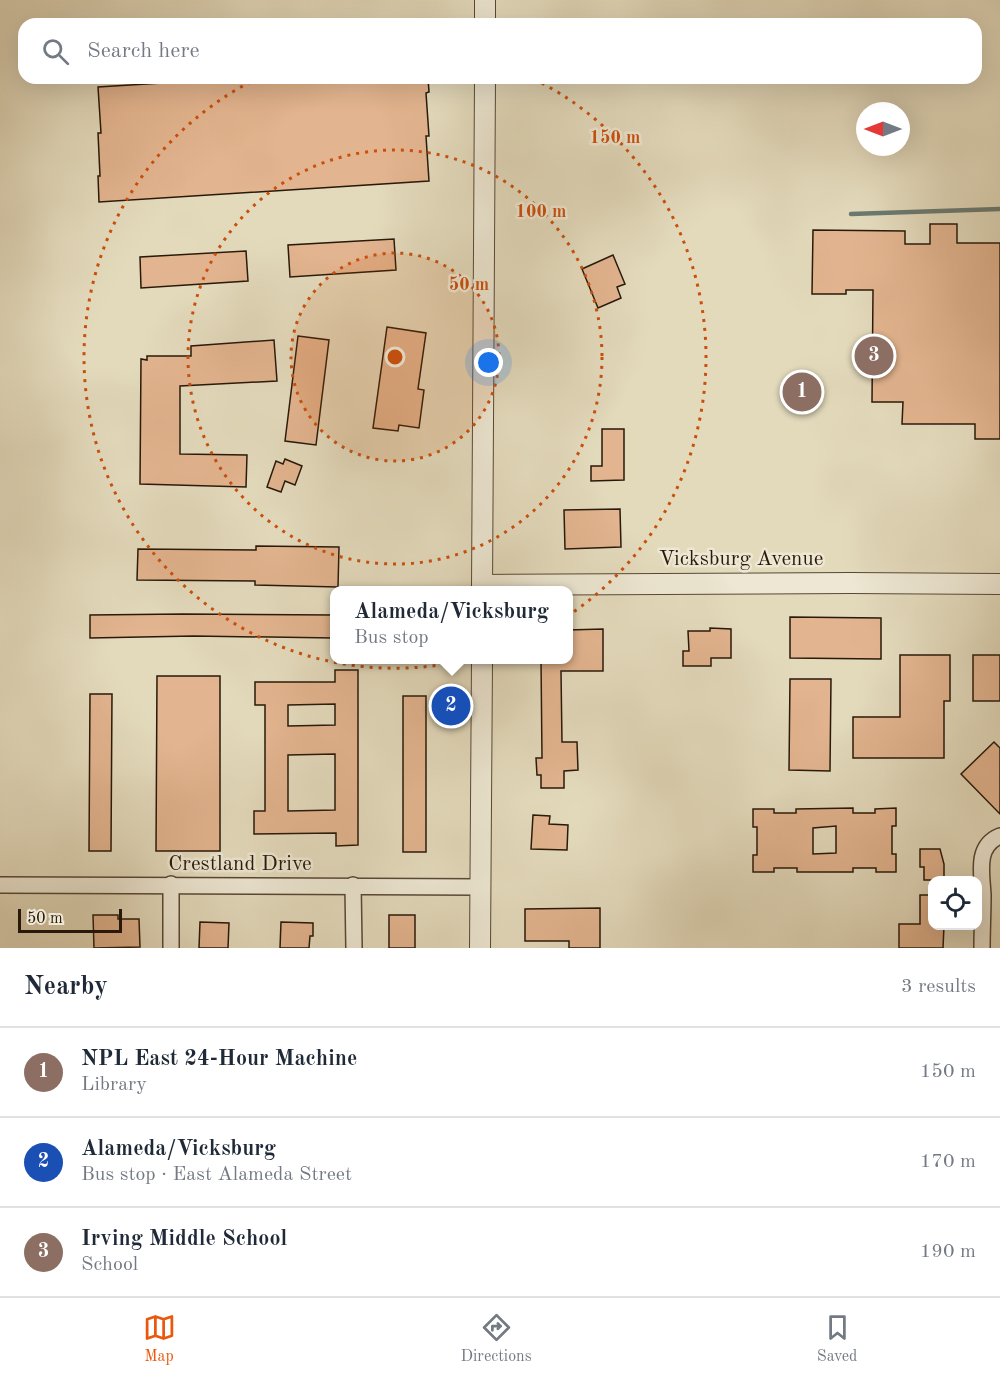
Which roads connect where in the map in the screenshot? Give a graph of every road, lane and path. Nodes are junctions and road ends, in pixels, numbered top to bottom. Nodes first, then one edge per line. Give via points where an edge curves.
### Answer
1 (485, 0) edge
2 (485, 18) edge
3 (485, 84) edge
4 (1000, 584) edge
5 (482, 586) edge
6 (573, 587) edge
7 (482, 664) edge
8 (995, 839) edge
9 (171, 884) junction
10 (0, 885) edge
11 (353, 885) junction
12 (480, 887) junction
13 (171, 948) edge
14 (354, 948) edge
15 (480, 948) edge
16 (982, 948) edge

1 - 2 street
3 - 5 street
4 - 6 street, Vicksburg Avenue
7 - 12 street
8 - 16 street via 981,866
9 - 10 street, Crestland Drive
9 - 11 street, Crestland Drive
9 - 13 street
11 - 12 street, Crestland Drive
11 - 14 street
12 - 15 street

